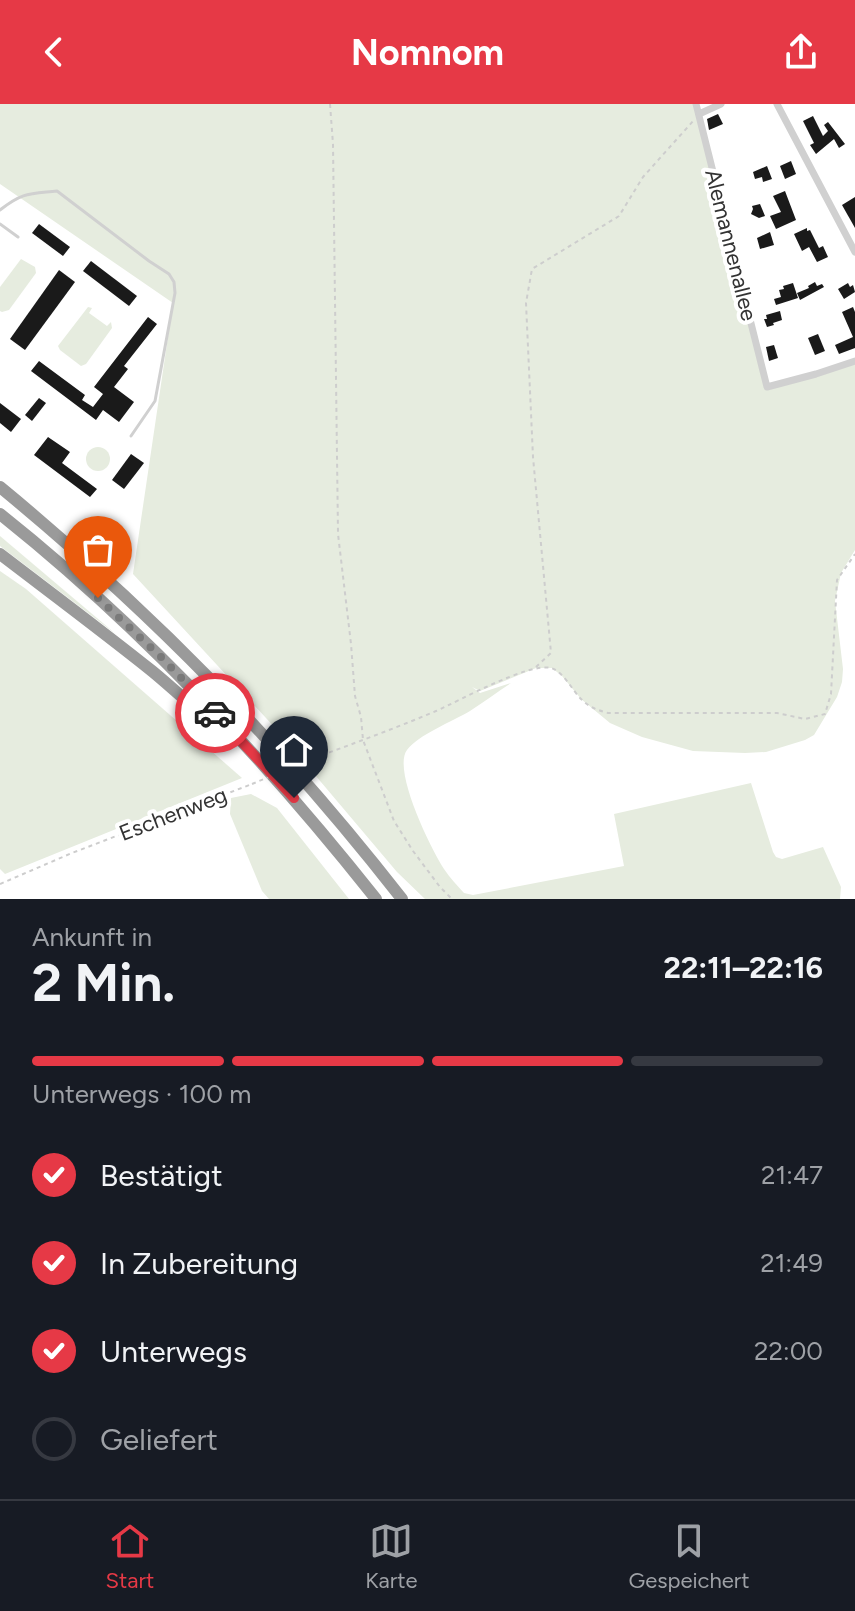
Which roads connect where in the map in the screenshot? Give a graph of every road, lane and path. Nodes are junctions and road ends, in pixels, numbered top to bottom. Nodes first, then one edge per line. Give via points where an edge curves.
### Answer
1 (330, 104) edge
2 (696, 104) edge
3 (721, 104) edge
4 (777, 104) edge
5 (699, 114) junction
6 (0, 210) edge
7 (0, 224) edge
8 (18, 237) dead end
9 (855, 252) edge
10 (855, 361) edge
11 (131, 436) dead end
12 (0, 487) edge
13 (0, 514) edge
14 (0, 554) edge
15 (855, 554) edge
16 (536, 668) junction
17 (363, 740) junction
18 (252, 752) junction
19 (0, 884) edge
20 (376, 899) edge
21 (402, 899) edge
22 (452, 899) edge

1 - 17 path via 338,534
2 - 5 street, Alemannenallee
3 - 5 street
4 - 9 street
5 - 10 street, Alemannenallee via 767,387
5 - 16 path via 643,177 619,216 532,269 526,303 532,441 551,653
6 - 11 lane via 15,198 57,191 174,282 155,401
7 - 8 lane
12 - 21 highway via 136,605 227,696
13 - 18 highway via 117,615
14 - 18 highway
15 - 16 path via 837,580 831,694 825,714 805,719 777,713 608,713 592,709 552,668
16 - 17 path, Eschenweg
17 - 19 path, Eschenweg, bridge
17 - 22 path via 402,835
18 - 20 highway

